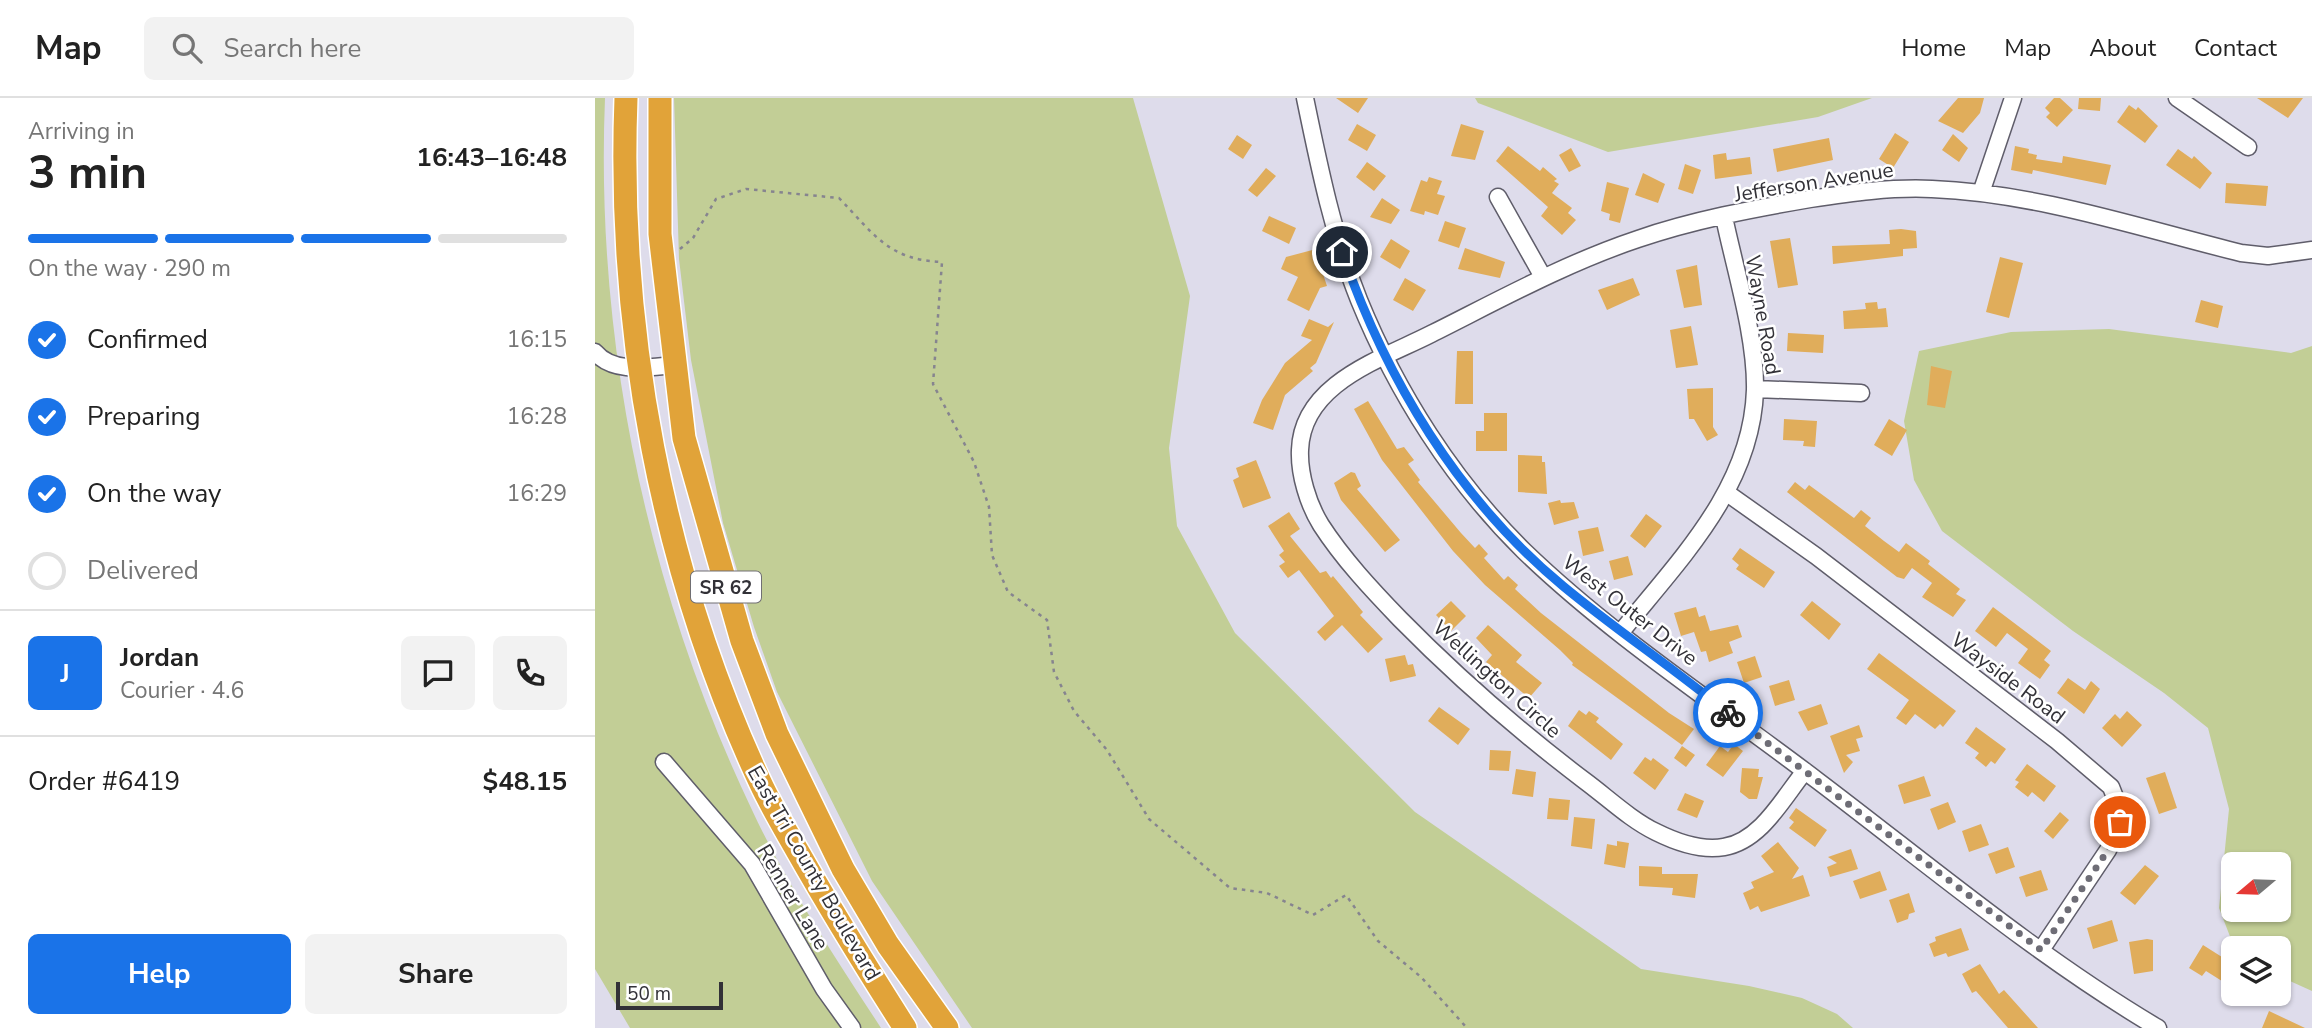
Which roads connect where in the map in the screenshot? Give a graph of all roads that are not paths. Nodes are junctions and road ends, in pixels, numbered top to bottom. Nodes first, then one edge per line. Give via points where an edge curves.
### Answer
1 (626, 98) edge
2 (660, 98) edge
3 (1305, 98) edge
4 (2013, 98) edge
5 (2177, 98) edge
6 (2248, 147) dead end
7 (1980, 193) junction
8 (1497, 197) dead end
9 (1724, 217) junction
10 (2312, 250) edge
11 (1543, 277) junction
12 (595, 352) edge
13 (1385, 357) junction
14 (674, 365) junction
15 (638, 368) junction
16 (1755, 389) junction
17 (1861, 393) dead end
18 (1727, 494) junction
19 (1621, 632) junction
20 (664, 762) dead end
21 (1805, 771) junction
22 (2041, 950) junction
23 (852, 1028) edge
24 (905, 1028) edge
25 (947, 1028) edge
26 (2158, 1028) edge

1 - 15 highway, East Tri County Boulevard / SR 62 via 626,241
2 - 14 highway, East Tri County Boulevard / SR 62 via 660,234
3 - 13 street, West Outer Drive via 1341,250
4 - 7 street
5 - 6 street
7 - 9 street, Jefferson Avenue via 1929,188 1867,191
7 - 10 street, Jefferson Avenue via 2045,204 2241,253 2268,256
8 - 11 street
9 - 11 street, Jefferson Avenue via 1640,238
9 - 16 street, Wayne Road
11 - 13 street, Jefferson Avenue
12 - 15 street
13 - 19 street, West Outer Drive via 1428,433 1486,509 1561,585
13 - 21 street, Wellington Circle via 1337,383 1309,416 1300,449 1304,485 1318,521 1333,542 1372,590 1451,671 1607,797 1653,831 1684,844 1722,848 1744,841
14 - 15 street
14 - 25 highway, East Tri County Boulevard / SR 62 via 684,438 742,641 777,734 843,870 888,945
15 - 24 highway, East Tri County Boulevard / SR 62 via 668,512 722,695 761,785 844,933
16 - 17 street
16 - 18 street, Wayne Road via 1751,427
18 - 19 street, Wayne Road
18 - 22 street, Wayside Road via 1816,556 2111,787 2120,810 2117,831
19 - 21 street, West Outer Drive
20 - 23 street, Renner Lane via 752,864 824,989
21 - 22 street, West Outer Drive
22 - 26 street, West Outer Drive

